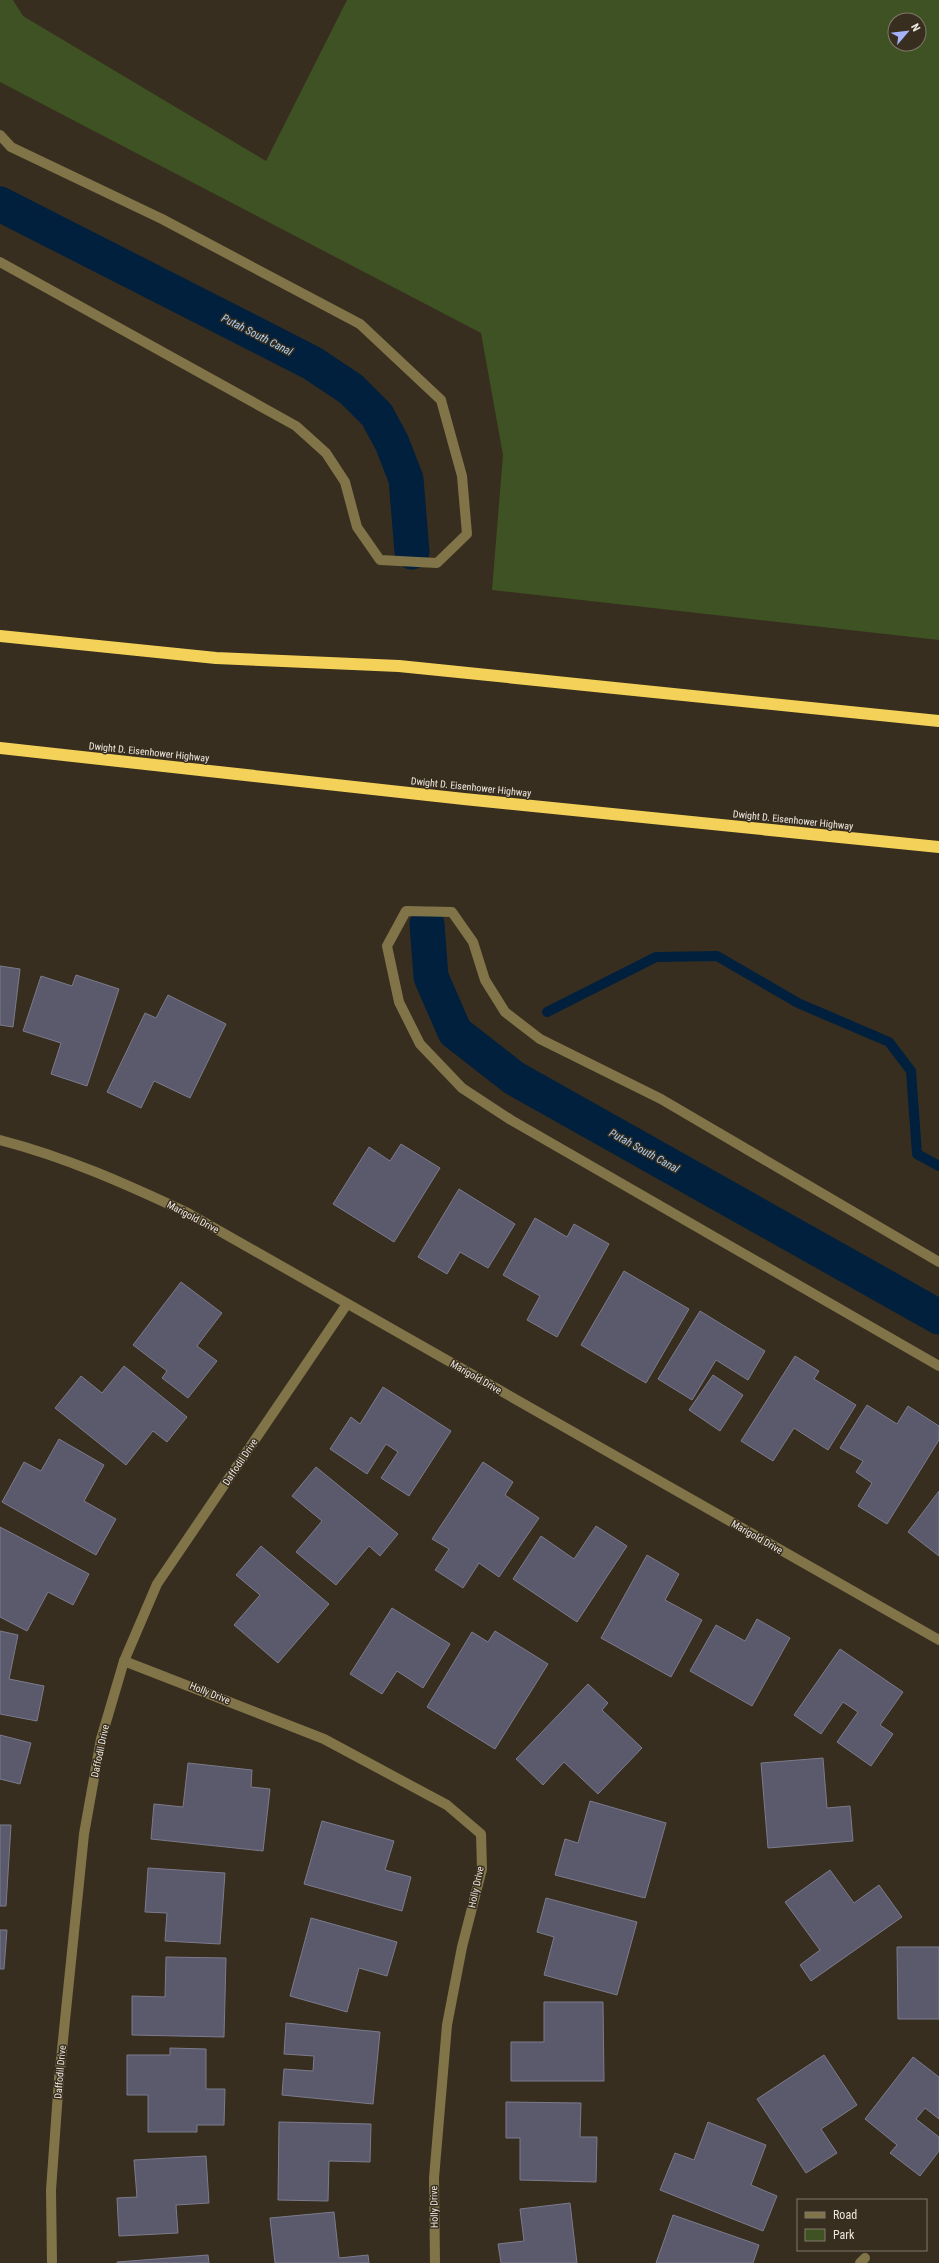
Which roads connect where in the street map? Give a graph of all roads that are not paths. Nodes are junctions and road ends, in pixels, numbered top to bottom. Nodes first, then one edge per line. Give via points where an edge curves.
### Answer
1 (0, 136) edge
2 (0, 262) edge
3 (0, 636) edge
4 (939, 721) edge
5 (0, 748) edge
6 (939, 847) edge
7 (0, 1140) edge
8 (939, 1262) edge
9 (347, 1304) junction
10 (939, 1366) edge
11 (939, 1640) edge
12 (124, 1660) junction
13 (52, 2263) edge
14 (435, 2263) edge

1 - 2 street via 11,147 162,219 360,324 441,400 462,476 467,534 437,563 380,560 357,527 345,482 326,454 296,426
3 - 4 highway via 216,658 399,666
5 - 6 highway, Dwight D. Eisenhower Highway via 464,799
7 - 9 street, Marigold Drive via 25,1146 117,1179 188,1213
8 - 10 street via 661,1099 540,1039 505,1012 485,980 473,942 452,912 406,911 387,946 398,1002 420,1044 462,1088 511,1120
9 - 11 street, Marigold Drive
9 - 12 street, Daffodil Drive via 157,1584
12 - 13 street, Daffodil Drive via 101,1739 84,1834 59,2079 51,2190
12 - 14 street, Holly Drive via 324,1739 447,1806 481,1834 482,1869 462,1946 447,2025 434,2178

